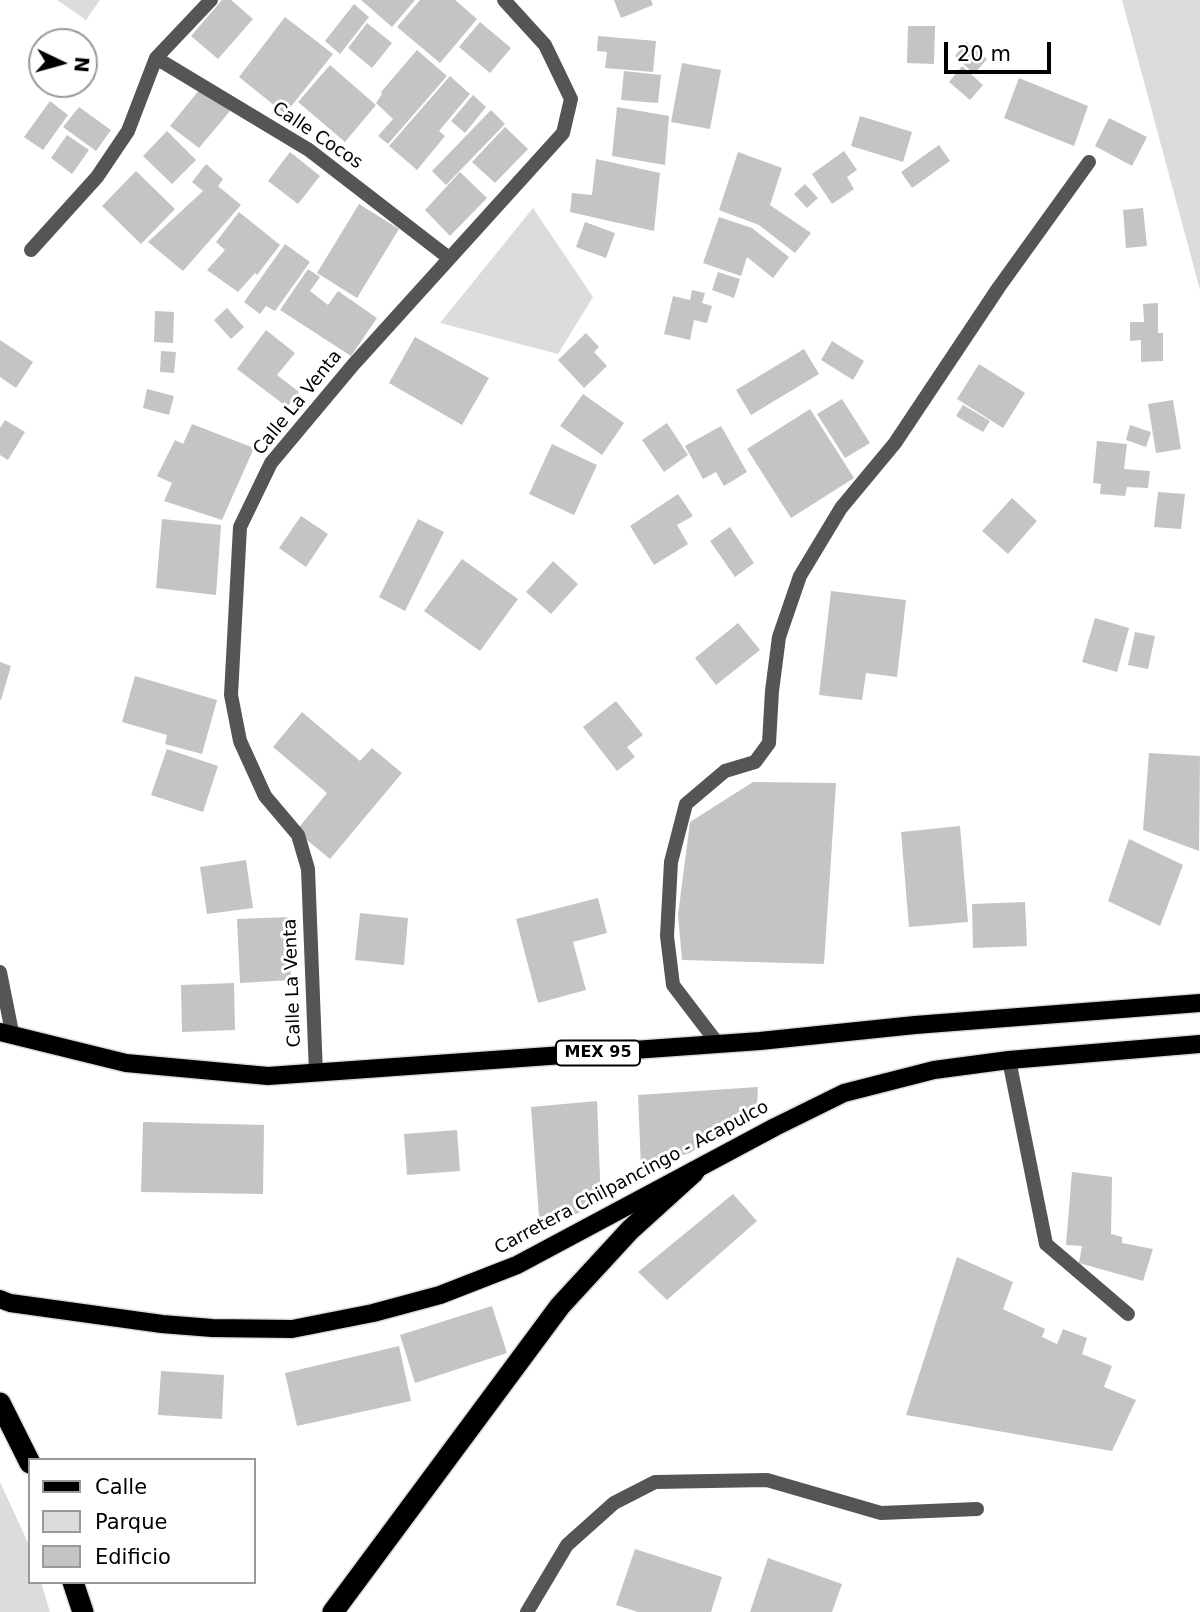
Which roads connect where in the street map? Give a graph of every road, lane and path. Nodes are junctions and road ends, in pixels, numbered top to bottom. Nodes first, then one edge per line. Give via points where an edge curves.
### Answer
1 (211, 0) edge
2 (504, 0) edge
3 (156, 58) junction
4 (1089, 162) dead end
5 (32, 250) dead end
6 (449, 258) junction
7 (0, 972) edge
8 (1200, 1003) edge
9 (6, 1035) edge
10 (718, 1044) junction
11 (1200, 1044) edge
12 (1009, 1060) junction
13 (316, 1074) junction
14 (694, 1172) junction
15 (0, 1298) edge
16 (1128, 1314) dead end
17 (0, 1403) edge
18 (28, 1459) edge
19 (977, 1509) dead end
20 (74, 1584) edge
21 (83, 1612) edge
22 (333, 1612) edge
23 (527, 1612) edge

1 - 3 street
2 - 6 street, Calle La Venta via 545,45 571,99 563,134
3 - 5 street via 128,131 97,177
3 - 6 street, Calle Cocos via 309,150
4 - 10 street via 895,443 841,508 800,576 779,637 769,743 755,762 725,771 686,804 671,862 667,936 673,985
6 - 13 street, Calle La Venta via 271,463 240,527 231,695 240,741 265,796 298,835 308,869
7 - 9 street
8 - 10 main road, MEX 95
9 - 13 main road, MEX 95 via 126,1063 268,1076
10 - 13 main road, MEX 95
11 - 12 main road, Carretera Chilpancingo - Acapulco
12 - 14 main road, Carretera Chilpancingo - Acapulco via 933,1070 844,1093
12 - 16 street via 1046,1244
14 - 15 main road, Carretera Chilpancingo - Acapulco via 504,1270 440,1295 292,1329 162,1324
14 - 22 highway via 630,1230 560,1306
17 - 18 highway
19 - 23 street via 881,1513 766,1480 655,1482 614,1503 567,1545
20 - 21 highway

